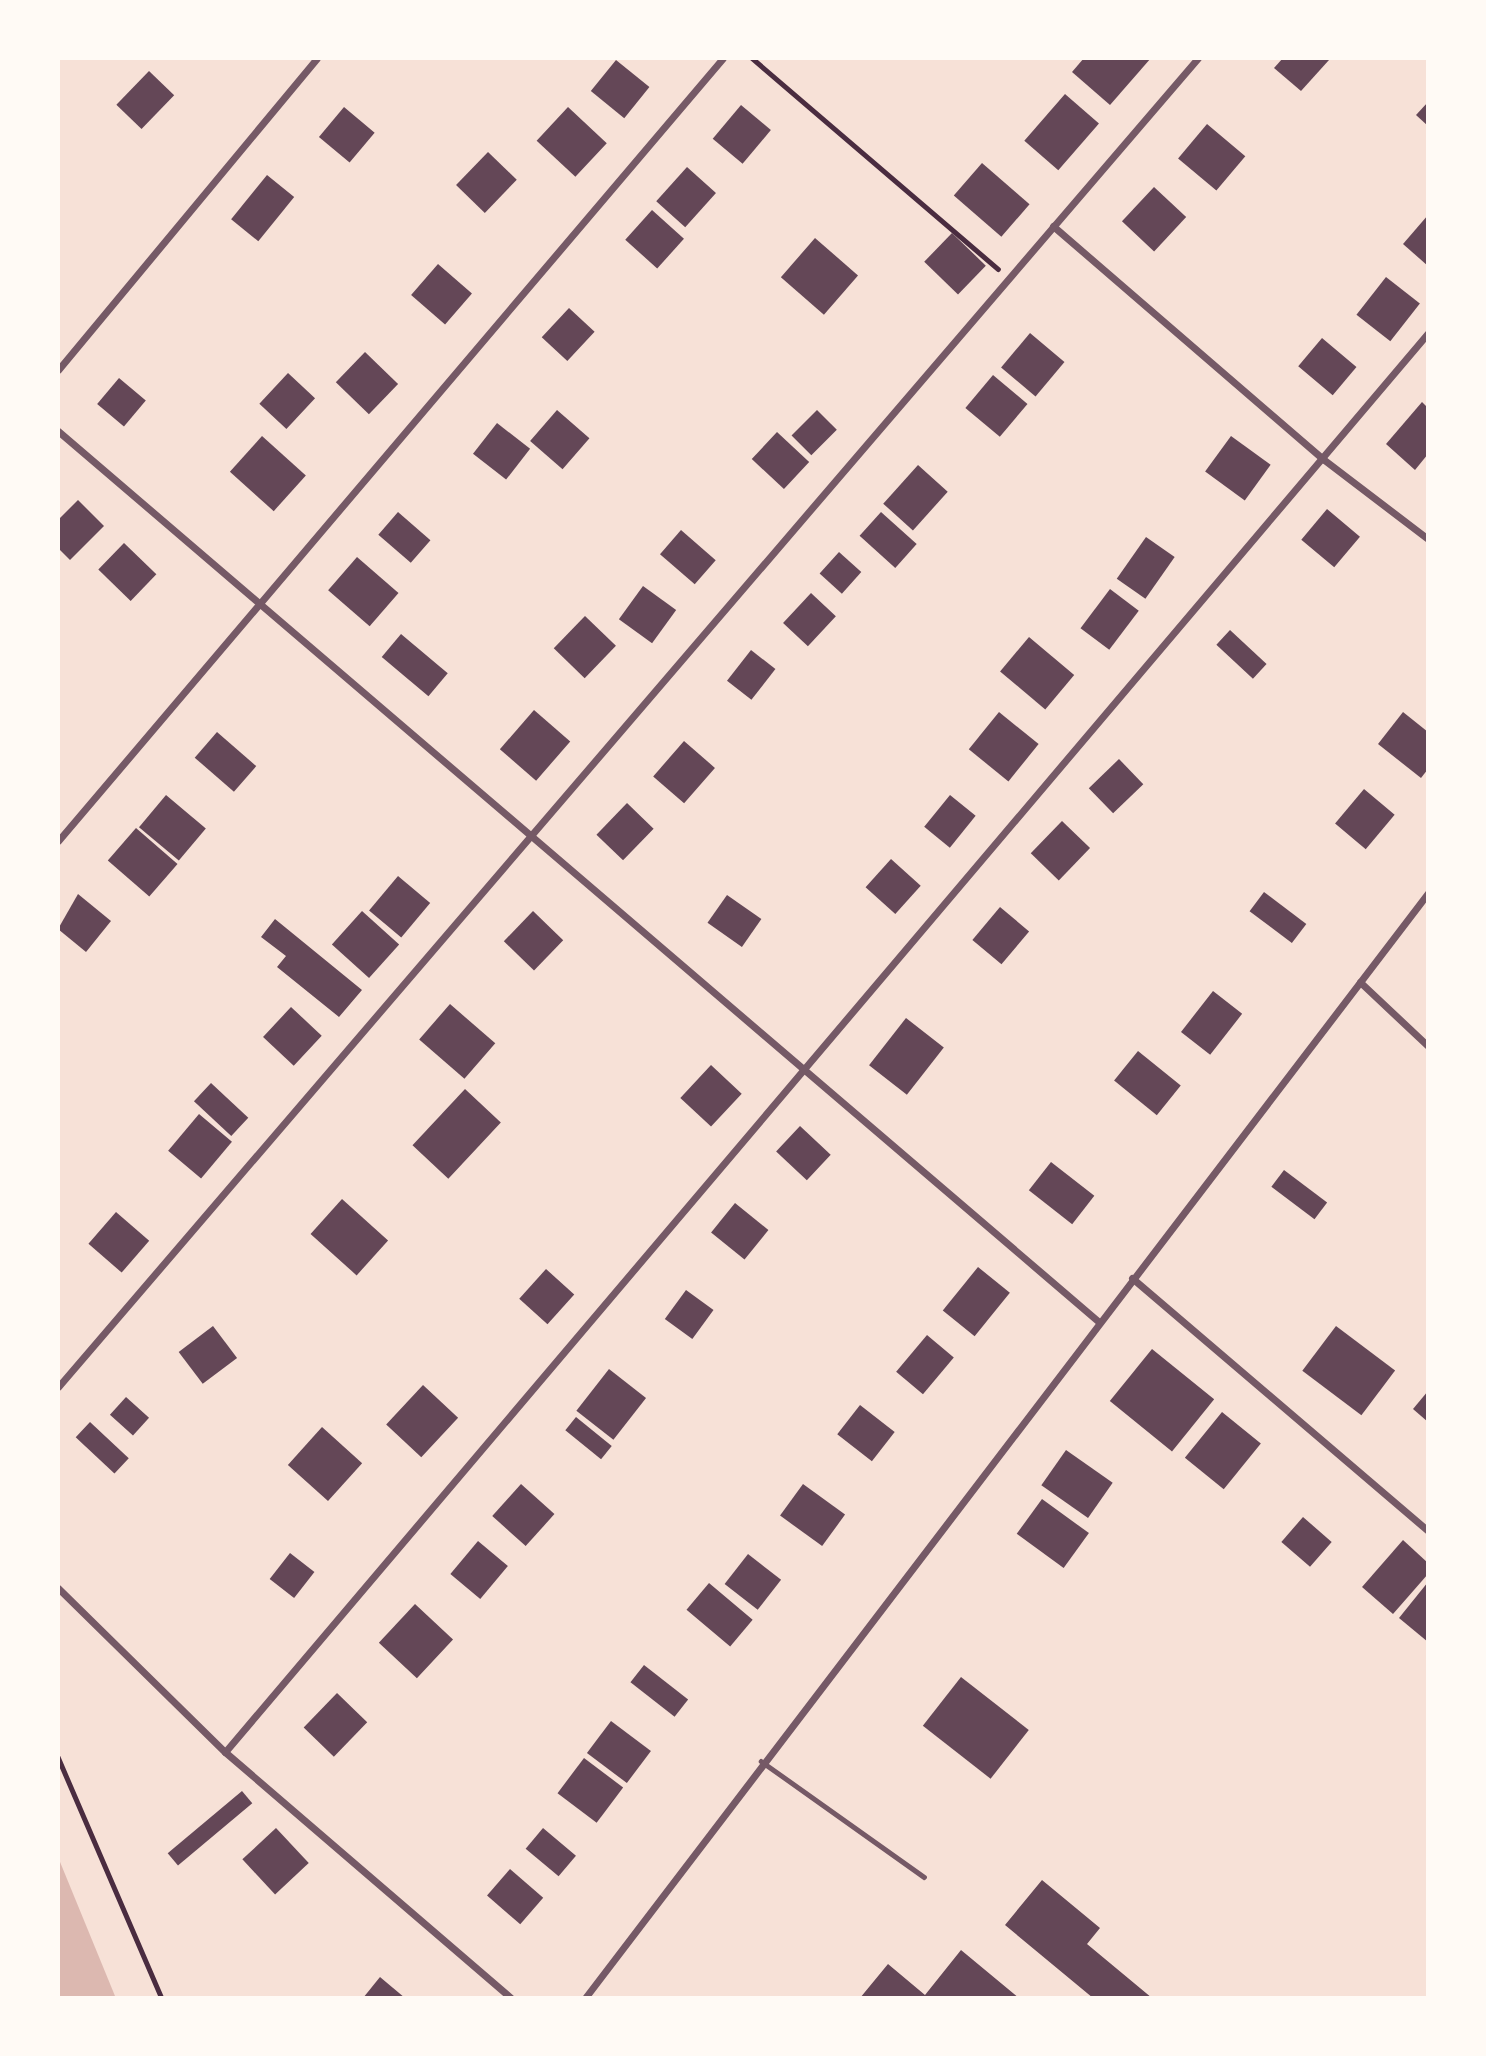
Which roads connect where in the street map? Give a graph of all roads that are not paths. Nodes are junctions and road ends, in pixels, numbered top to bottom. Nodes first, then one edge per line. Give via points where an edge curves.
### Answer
1 (317, 58) edge
2 (723, 58) edge
3 (1198, 58) edge
4 (1054, 226) junction
5 (1428, 333) edge
6 (58, 370) edge
7 (58, 431) edge
8 (1323, 459) junction
9 (1428, 539) edge
10 (260, 603) junction
11 (531, 835) junction
12 (58, 841) edge
13 (1428, 893) edge
14 (1360, 982) junction
15 (1428, 1046) edge
16 (804, 1069) junction
17 (1132, 1278) junction
18 (1099, 1322) junction
19 (58, 1387) edge
20 (1428, 1531) edge
21 (58, 1588) edge
22 (225, 1752) junction
23 (761, 1761) junction
24 (924, 1877) dead end
25 (511, 1998) edge
26 (585, 1998) edge

1 - 6 street
2 - 10 street
3 - 4 street
4 - 8 street
4 - 11 street
5 - 8 street
7 - 10 street
8 - 9 street
8 - 16 street
10 - 11 street
10 - 12 street
11 - 16 street
11 - 19 street
13 - 14 street
14 - 15 street
14 - 17 street
16 - 18 street
16 - 22 street
17 - 18 street
17 - 20 street
18 - 23 street
21 - 22 street
22 - 25 street
23 - 24 lane
23 - 26 street

